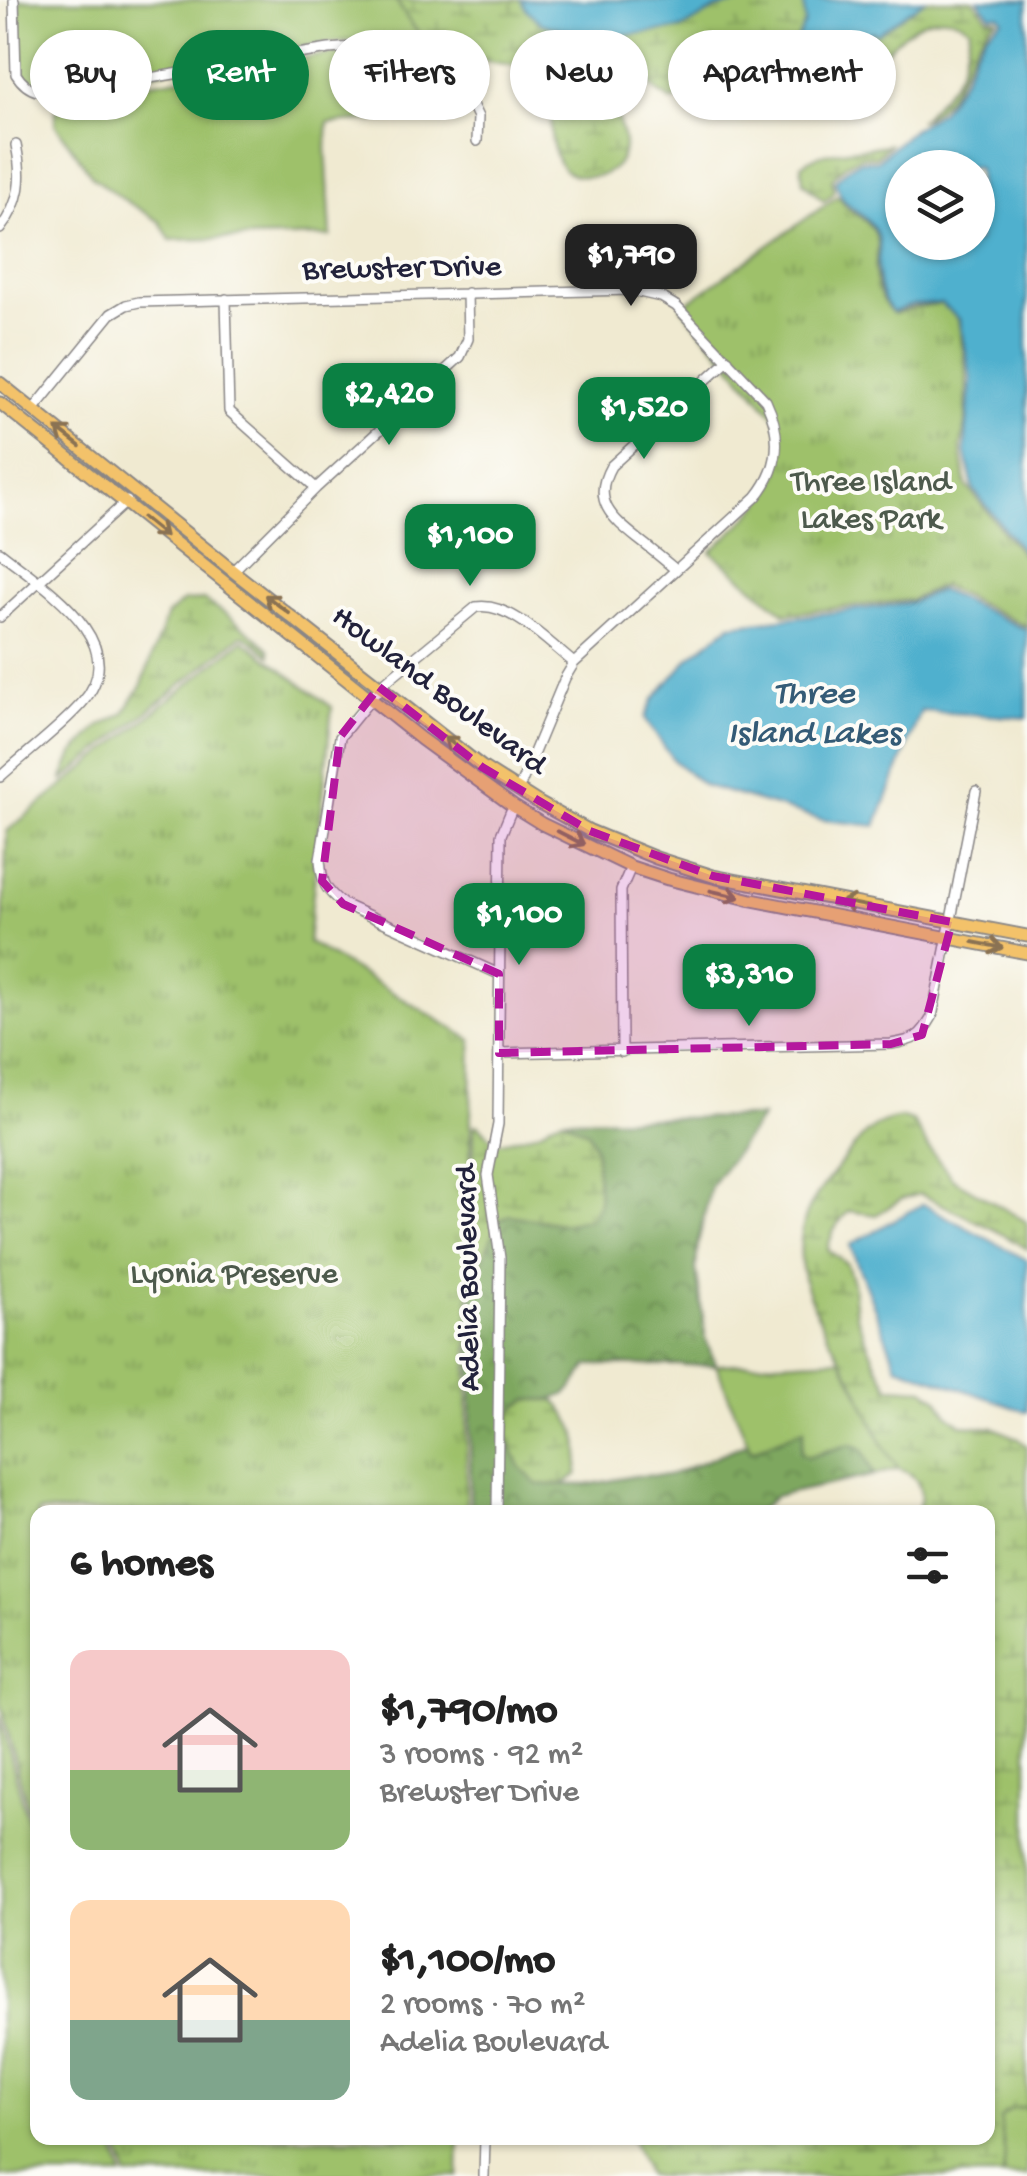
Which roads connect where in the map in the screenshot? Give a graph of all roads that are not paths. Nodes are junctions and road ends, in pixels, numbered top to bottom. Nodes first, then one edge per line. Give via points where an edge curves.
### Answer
1 (14, 0) edge
2 (477, 141) dead end
3 (16, 146) dead end
4 (0, 229) edge
5 (467, 294) junction
6 (226, 300) junction
7 (728, 360) junction
8 (0, 383) edge
9 (0, 403) edge
10 (33, 410) junction
11 (316, 488) junction
12 (136, 492) junction
13 (125, 503) junction
14 (0, 552) edge
15 (676, 570) junction
16 (233, 571) junction
17 (38, 582) junction
18 (0, 617) edge
19 (574, 663) junction
20 (380, 687) junction
21 (369, 698) junction
22 (0, 777) edge
23 (518, 790) junction
24 (976, 790) dead end
25 (539, 803) junction
26 (514, 806) junction
27 (631, 867) junction
28 (952, 922) junction
29 (1027, 936) edge
30 (949, 938) junction
31 (1027, 952) edge
32 (499, 974) junction
33 (622, 1052) junction
34 (499, 1053) junction
35 (497, 1505) edge
36 (485, 2145) edge
37 (484, 2176) edge

1 - 2 street via 16,74 37,92 329,49 407,48 436,60 463,86 478,117
3 - 4 street via 20,194
5 - 6 street, Brewster Drive
5 - 7 street, Brewster Drive via 642,291 676,306
5 - 11 street via 468,339 460,358
6 - 10 street, Brewster Drive via 126,305 111,314
6 - 11 street via 229,411
7 - 15 street, Brewster Drive via 774,417 774,469 756,497
7 - 15 street via 606,476 608,511
8 - 10 main road, Howland Boulevard
9 - 13 main road, Howland Boulevard
12 -> 10 main road, Howland Boulevard
11 - 16 street
12 - 13 street
12 - 16 main road, Howland Boulevard
13 - 17 street
13 -> 21 main road, Howland Boulevard
14 - 17 street
15 - 19 street, Brewster Drive
20 -> 16 main road, Howland Boulevard
17 - 18 street
17 - 22 street via 82,620 93,638 97,669 84,702
19 - 20 street via 514,616 488,605
19 - 23 street, Brewster Drive
20 - 21 street
23 -> 20 main road, Howland Boulevard
21 - 26 main road, Howland Boulevard
21 - 32 street via 340,737 322,881 344,904
23 - 25 main road, Howland Boulevard
24 - 28 street
25 - 26 main road
28 -> 25 main road, Howland Boulevard via 713,876 590,831
26 -> 27 main road, Howland Boulevard
26 - 32 street, Adelia Boulevard via 502,834
27 -> 30 main road, Howland Boulevard via 719,893
27 - 33 street via 621,890
28 - 29 main road, Howland Boulevard
28 - 30 street
30 -> 31 main road, Howland Boulevard
30 - 33 street via 932,1017 922,1035 909,1041
32 - 34 street, Adelia Boulevard
33 - 34 street
34 - 35 street, Adelia Boulevard via 498,1124 488,1175 500,1258
36 - 37 street

